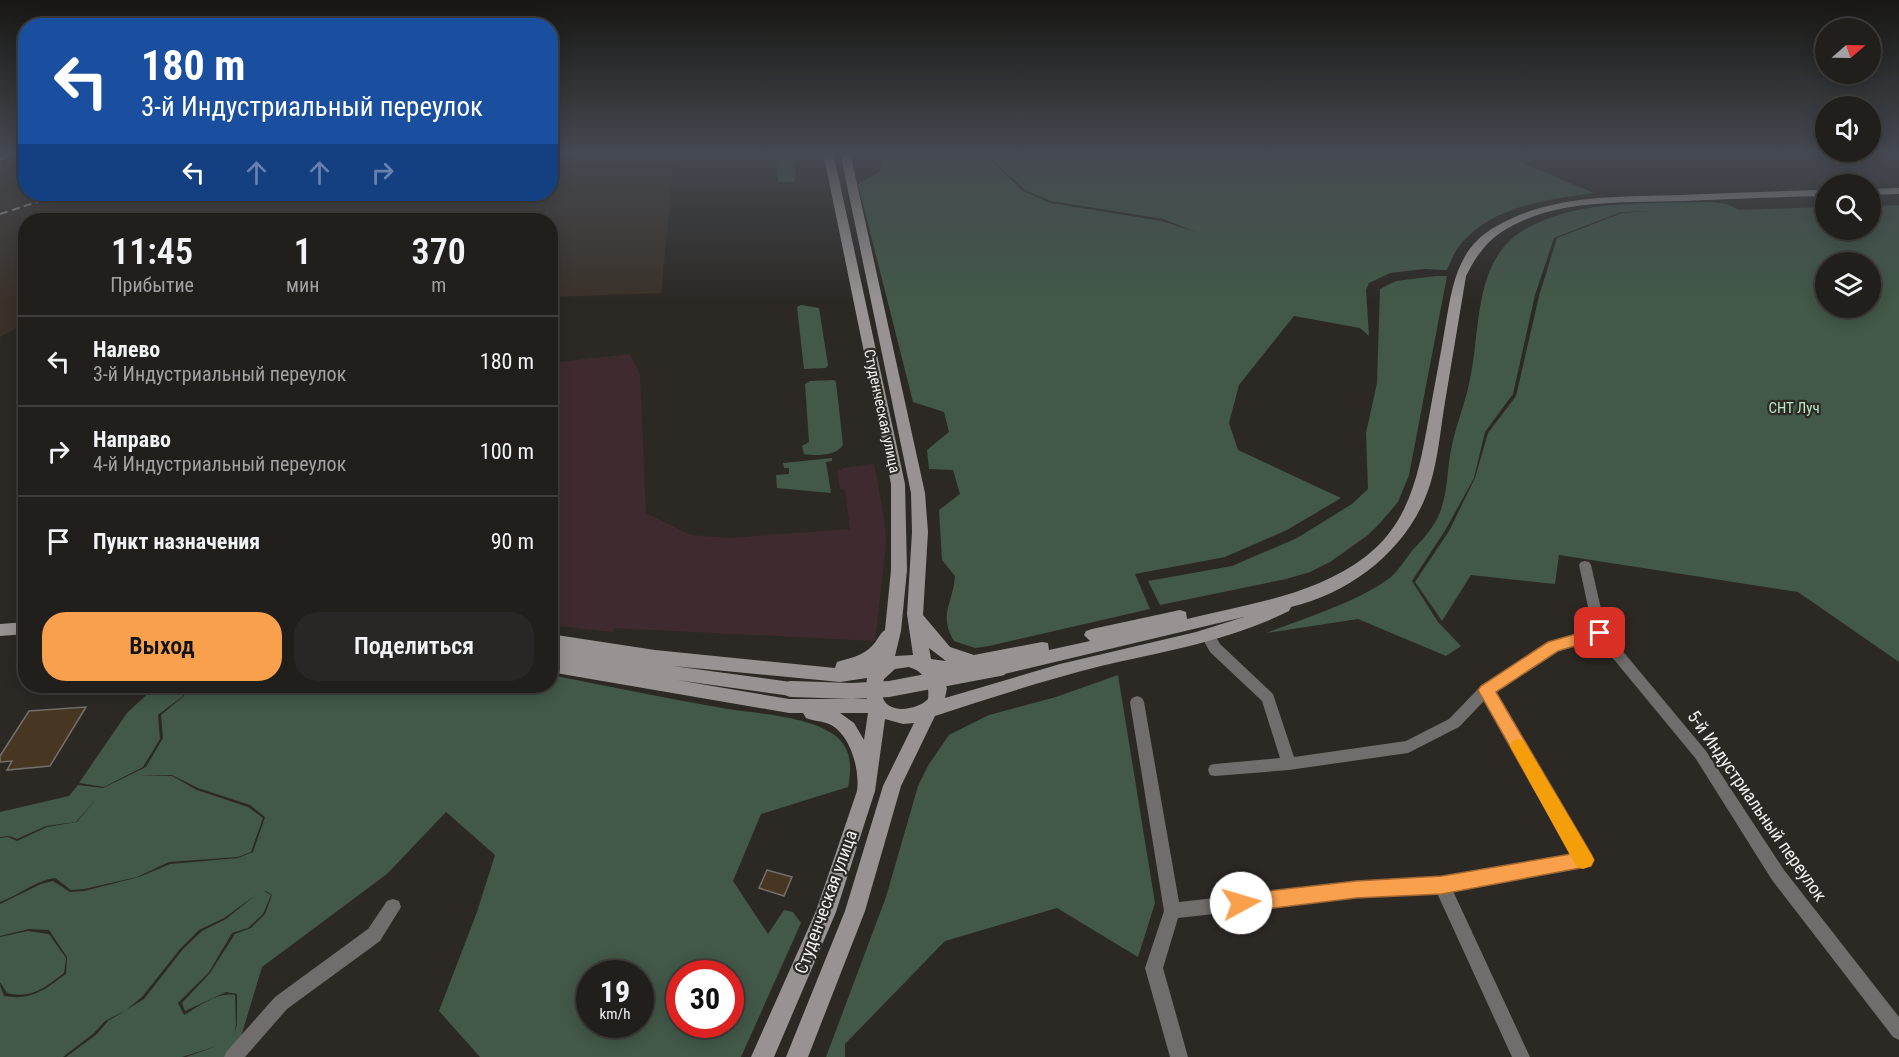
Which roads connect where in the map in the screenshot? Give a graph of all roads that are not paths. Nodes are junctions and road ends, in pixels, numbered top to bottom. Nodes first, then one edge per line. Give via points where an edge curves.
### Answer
1 (838, 201) edge
2 (856, 201) edge
3 (1619, 201) edge
4 (899, 532) junction
5 (920, 532) junction
6 (1585, 565) dead end
7 (1298, 598) junction
8 (894, 613) junction
9 (915, 614) junction
10 (18, 629) edge
11 (0, 630) edge
12 (1600, 633) junction
13 (1207, 634) junction
14 (558, 641) edge
15 (558, 654) edge
16 (978, 661) junction
17 (923, 664) junction
18 (558, 666) edge
19 (763, 669) junction
20 (880, 670) junction
21 (1486, 690) junction
22 (790, 698) junction
23 (1137, 702) dead end
24 (878, 706) junction
25 (929, 711) junction
26 (1289, 764) junction
27 (1215, 770) dead end
28 (866, 791) junction
29 (1442, 885) junction
30 (393, 907) dead end
31 (1172, 910) junction
32 (1899, 1031) edge
33 (232, 1057) edge
34 (762, 1057) edge
35 (797, 1057) edge
36 (1179, 1057) edge
37 (1521, 1057) edge

1 - 4 main road, Студенческая улица via 898,484
2 - 5 main road, Студенческая улица via 910,449
3 - 7 main road via 1566,206 1532,214 1496,231 1471,255 1460,276 1426,474 1416,504 1403,527 1380,551 1328,587
4 - 5 main road
4 - 8 main road, Студенческая улица
5 - 9 main road, Студенческая улица
6 - 12 street, 5-й Индустриальный переулок
7 - 13 main road via 1257,622
7 - 16 main road via 1153,620
7 - 22 main road, bridge via 961,677
8 - 19 main road via 883,647 855,665 833,669
8 - 20 main road, Студенческая улица via 890,649
9 - 16 main road via 939,651 954,658
9 - 17 main road, Студенческая улица
10 - 11 main road
12 - 21 street via 1553,646
12 - 32 street, 5-й Индустриальный переулок via 1701,755 1778,875
13 - 25 main road via 1100,659
13 - 26 street via 1215,648 1268,698
14 - 19 main road
15 - 22 main road via 721,680
16 - 17 main road via 942,668
17 - 20 main road via 909,660
17 - 25 main road via 938,687
18 - 22 main road
19 - 20 main road via 840,675
20 - 24 main road via 874,681
21 - 26 street via 1454,723 1408,747
21 - 29 street via 1585,860
22 - 24 main road
22 - 28 main road via 836,719 857,741
23 - 31 street
24 - 25 main road via 899,717
24 - 28 main road, Студенческая улица
25 - 35 main road, Студенческая улица via 892,786 855,911
26 - 27 street
28 - 34 main road, Студенческая улица via 826,912
29 - 31 street
29 - 37 street
30 - 33 street via 374,935 281,1003
31 - 36 street via 1154,968

